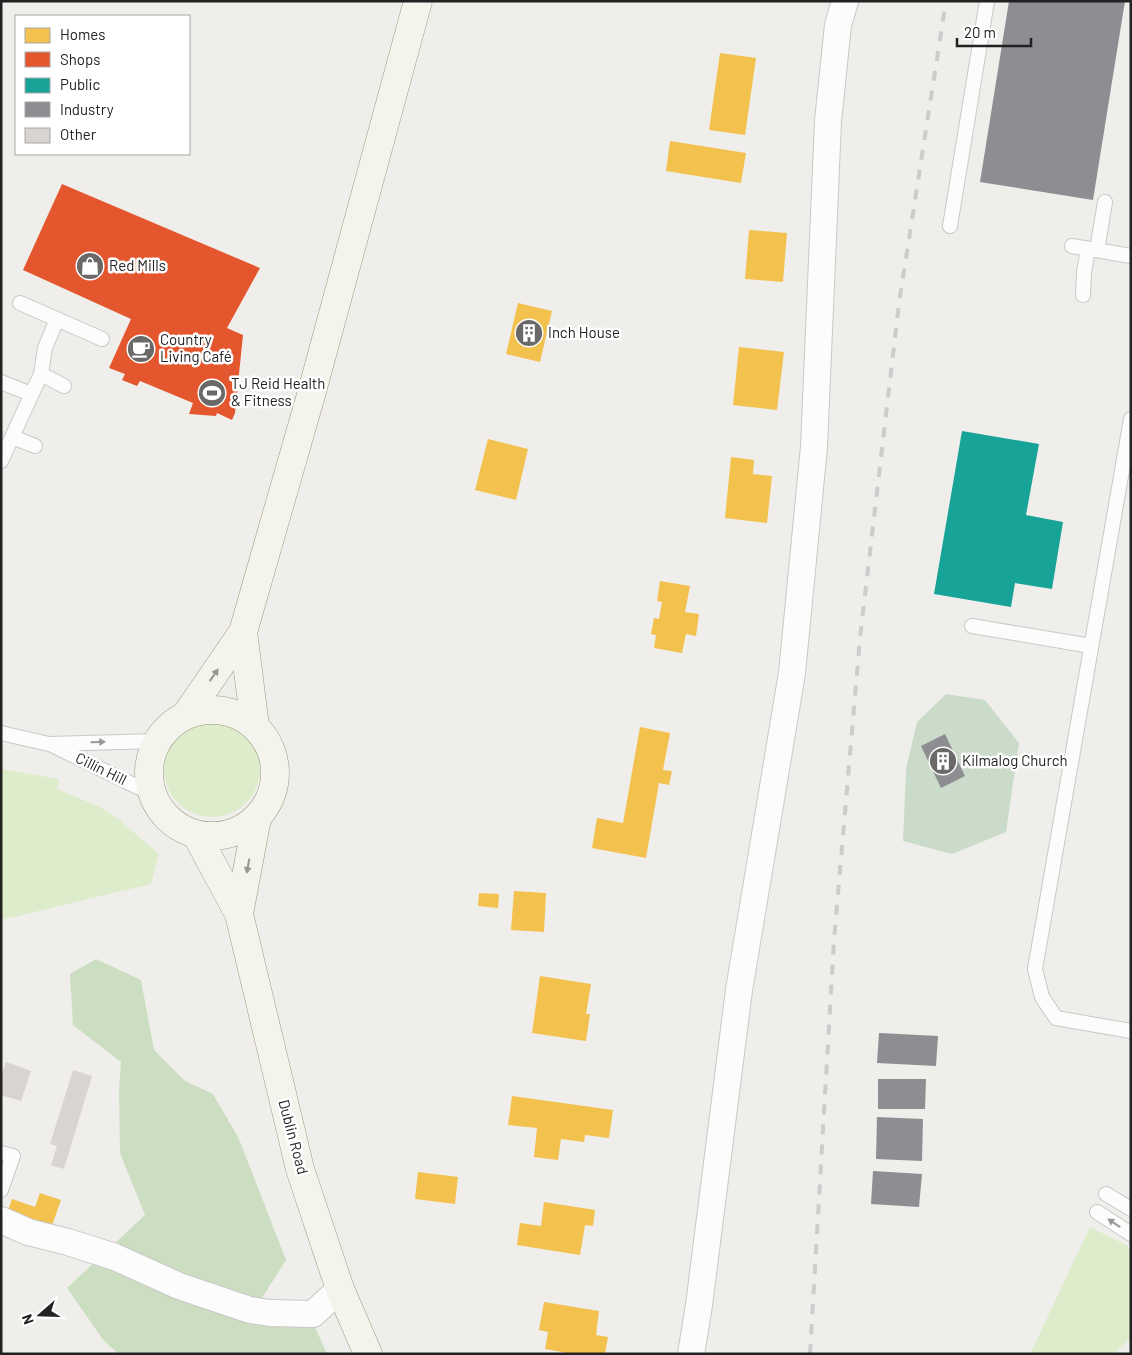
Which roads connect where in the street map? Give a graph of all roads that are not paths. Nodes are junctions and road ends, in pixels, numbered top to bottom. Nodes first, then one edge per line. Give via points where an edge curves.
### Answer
1 (418, 1) edge
2 (845, 1) edge
3 (987, 1) edge
4 (1105, 202) dead end
5 (950, 226) dead end
6 (1072, 246) dead end
7 (1092, 249) junction
8 (1131, 256) edge
9 (1083, 295) dead end
10 (20, 302) dead end
11 (57, 320) junction
12 (102, 339) dead end
13 (41, 374) junction
14 (1, 382) edge
15 (64, 386) dead end
16 (31, 394) junction
17 (1131, 418) edge
18 (12, 436) junction
19 (35, 446) dead end
20 (1, 462) edge
21 (972, 626) dead end
22 (243, 632) junction
23 (1091, 646) junction
24 (186, 715) junction
25 (255, 726) junction
26 (1, 734) edge
27 (157, 741) junction
28 (50, 744) junction
29 (152, 794) junction
30 (257, 818) junction
31 (196, 834) junction
32 (240, 914) junction
33 (1131, 1031) edge
34 (1, 1153) edge
35 (1, 1190) edge
36 (1106, 1194) dead end
37 (1131, 1210) edge
38 (1097, 1212) dead end
39 (1, 1220) edge
40 (1131, 1234) edge
41 (340, 1289) junction
42 (368, 1354) edge
43 (691, 1354) edge

1 - 22 main road
2 - 43 street via 838,25 828,121 814,447 792,672 739,990
3 - 5 lane
4 - 7 lane
6 - 7 lane
7 - 8 lane
7 - 9 lane via 1084,272
10 - 11 lane
11 - 12 lane
11 - 13 lane via 45,348
13 - 15 lane
13 - 16 lane
14 - 16 lane
16 - 18 lane
17 - 23 lane
18 - 19 lane
18 - 20 lane
21 - 23 lane
24 -> 22 main road
22 - 25 main road
23 - 33 lane via 1035,969 1042,997 1056,1018
24 - 25 main road via 204,709 222,710 240,715
24 - 27 main road via 170,725
25 - 30 main road via 268,742 275,761 275,782 269,802
26 - 28 lane, Cillín Hill
28 -> 27 lane, Cillín Hill
27 - 29 main road via 148,767
28 - 29 lane, Cillín Hill
29 - 31 main road via 162,812 177,826
30 - 31 main road via 239,831 218,836
30 -> 32 main road
31 - 32 main road
32 - 41 main road, Dublin Road via 300,1169
34 - 35 lane via 13,1156
36 - 37 lane
40 -> 38 lane
39 - 41 street via 28,1232 116,1257 180,1286 250,1310 313,1314
41 - 42 main road, Dublin Road

